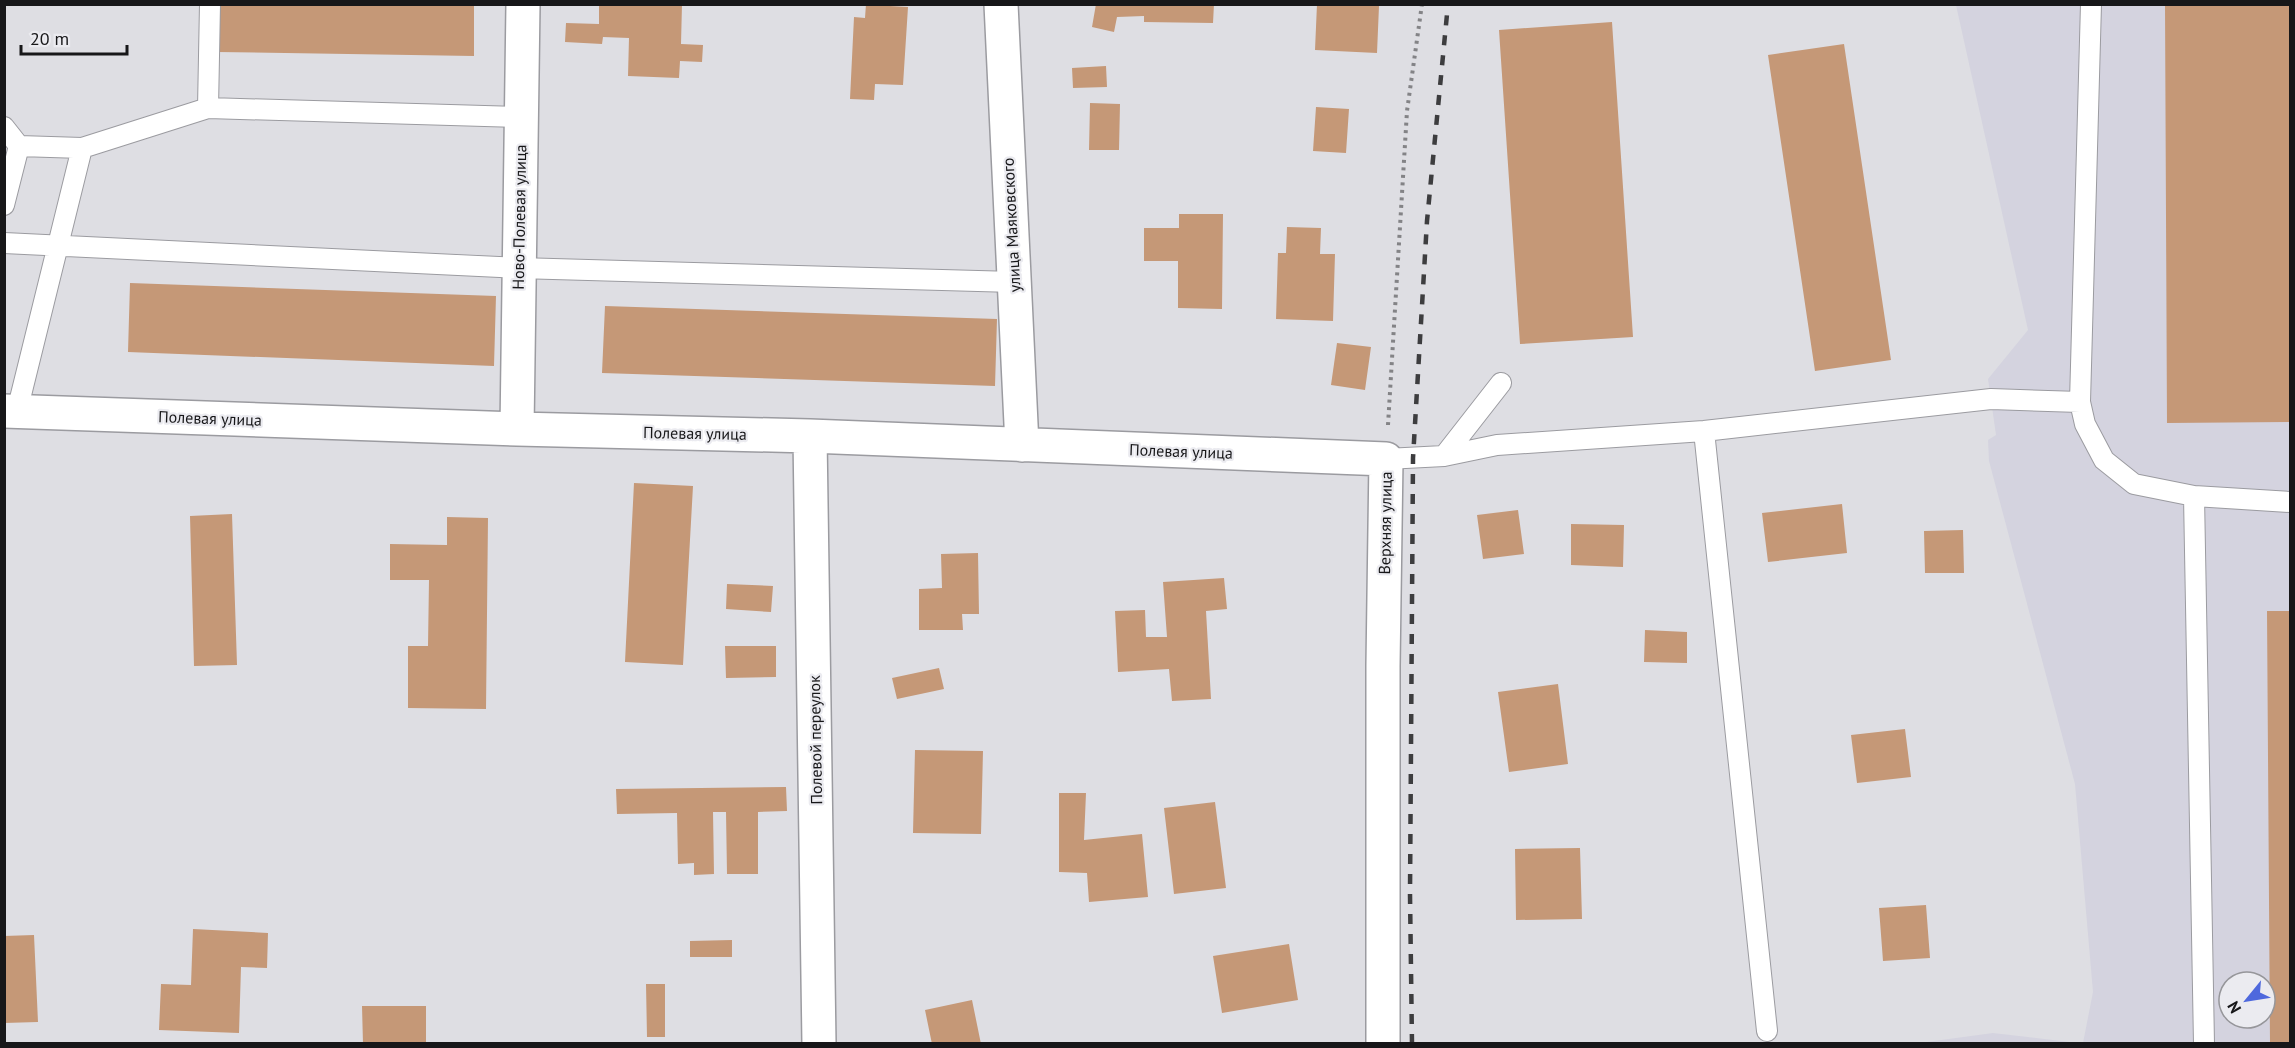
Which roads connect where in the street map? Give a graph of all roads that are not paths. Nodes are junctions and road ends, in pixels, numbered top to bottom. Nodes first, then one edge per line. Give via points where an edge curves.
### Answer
1 (210, 4) edge
2 (523, 4) edge
3 (1001, 4) edge
4 (2091, 4) edge
5 (208, 108) junction
6 (521, 117) junction
7 (4, 127) edge
8 (19, 146) junction
9 (82, 148) junction
10 (4, 205) edge
11 (4, 243) edge
12 (58, 245) junction
13 (518, 268) junction
14 (1014, 282) junction
15 (1501, 383) dead end
16 (2080, 402) junction
17 (11, 411) edge
18 (517, 429) junction
19 (1704, 431) junction
20 (810, 436) junction
21 (1022, 445) junction
22 (1444, 456) junction
23 (1386, 459) junction
24 (2194, 496) junction
25 (2290, 502) edge
26 (1767, 1031) dead end
27 (819, 1044) edge
28 (1383, 1044) edge
29 (2204, 1044) edge

1 - 5 lane
2 - 6 street, Ново-Полевая улица
3 - 14 street, улица Маяковского
4 - 16 lane
5 - 6 lane
5 - 9 lane
6 - 13 street, Ново-Полевая улица
7 - 8 lane
8 - 9 lane
8 - 10 lane
9 - 12 lane
11 - 12 lane
12 - 13 lane
12 - 17 lane
13 - 14 lane
13 - 18 street, Ново-Полевая улица
14 - 21 street, улица Маяковского
15 - 22 lane
16 - 19 lane via 1991,399
16 - 24 lane via 2085,424 2104,460 2134,484
17 - 18 street, Полевая улица
18 - 20 street, Полевая улица
19 - 22 lane via 1497,445
19 - 26 lane
20 - 21 street, Полевая улица
20 - 27 street, Полевой переулок
21 - 23 street, Полевая улица
22 - 23 lane
23 - 28 street, Верхняя улица
24 - 25 lane
24 - 29 lane

